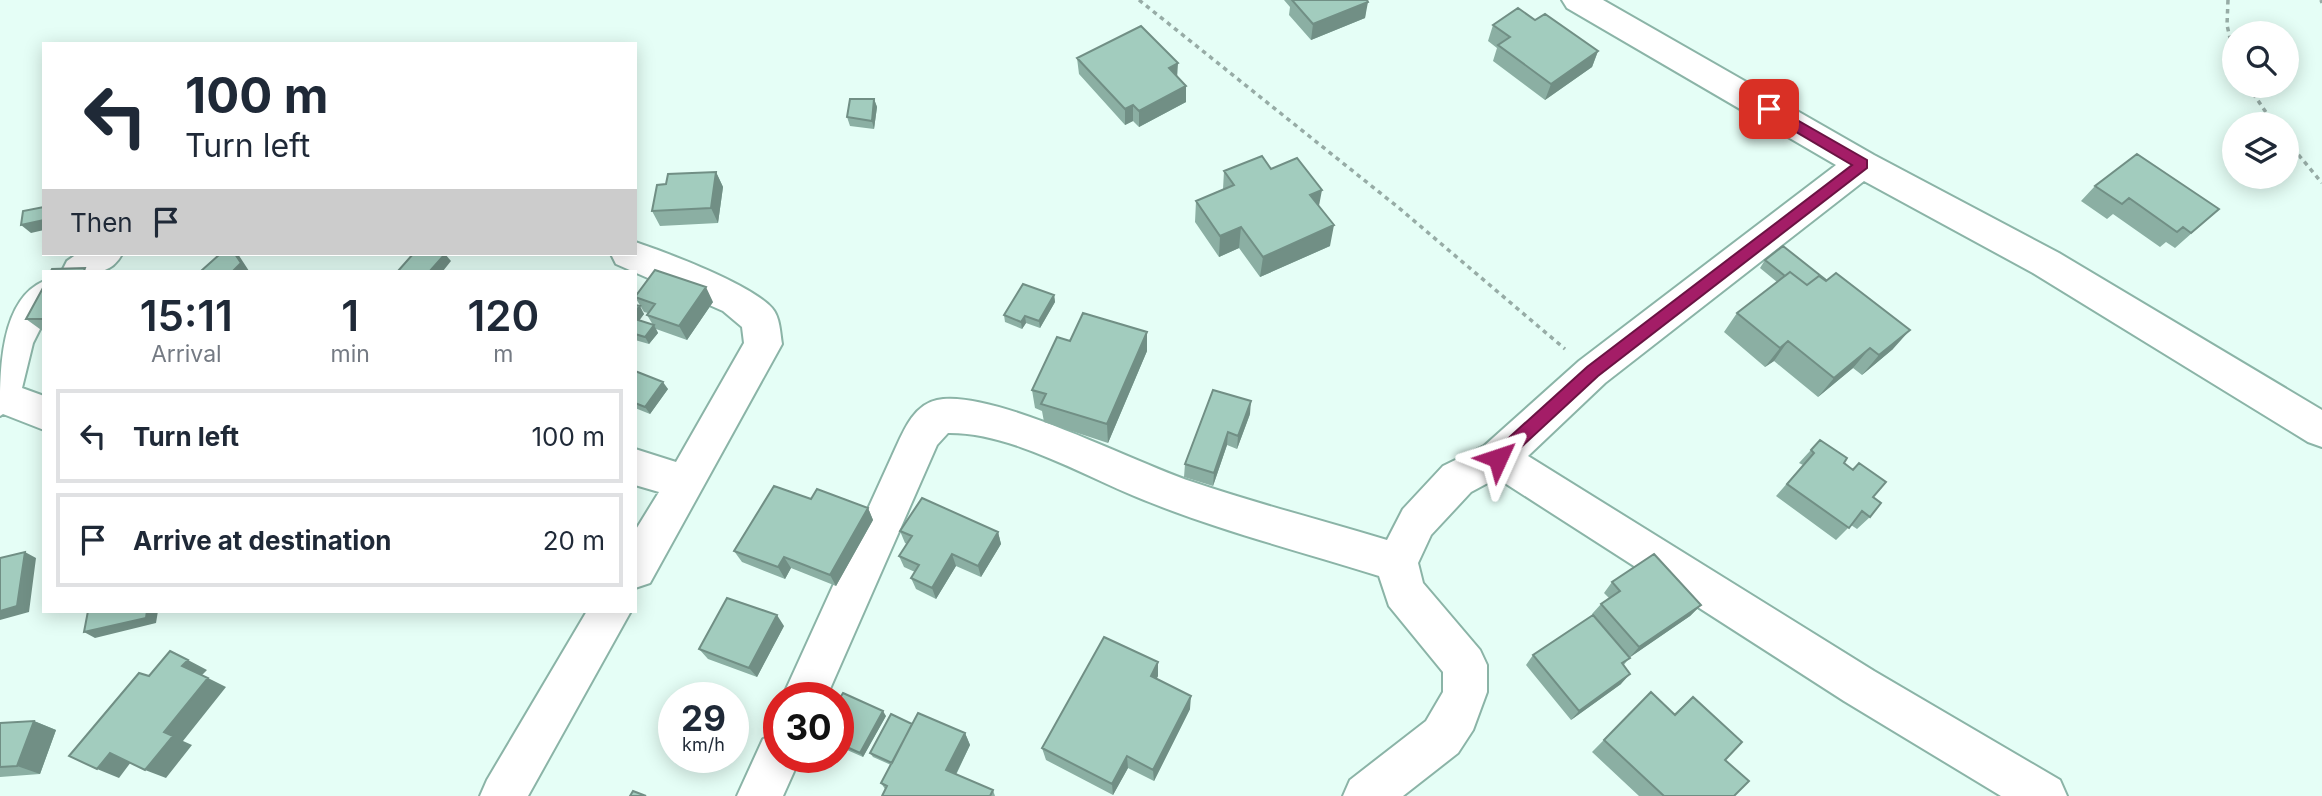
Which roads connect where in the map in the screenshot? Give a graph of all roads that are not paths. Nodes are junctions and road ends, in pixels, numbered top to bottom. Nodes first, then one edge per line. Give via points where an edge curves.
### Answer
1 (1578, 0) edge
2 (1862, 164) junction
3 (101, 256) edge
4 (634, 256) edge
5 (81, 270) edge
6 (42, 298) edge
7 (0, 397) edge
8 (42, 412) edge
9 (2322, 430) edge
10 (1498, 458) junction
11 (637, 468) edge
12 (687, 483) junction
13 (1397, 562) junction
14 (637, 566) edge
15 (609, 613) edge
16 (811, 682) edge
17 (771, 773) edge
18 (503, 796) edge
19 (760, 796) edge
20 (1366, 796) edge
21 (2044, 796) edge

1 - 2 street
2 - 9 street via 2046,263
2 - 10 street via 1592,372
3 - 5 street
4 - 12 street via 736,300 761,320 762,344
6 - 7 street via 22,320
7 - 8 street
10 - 13 street via 1457,479 1417,523
10 - 21 street via 1859,686
11 - 12 street
12 - 14 street
13 - 16 street via 1166,490 1013,429 956,415 938,416 923,433 906,468
13 - 20 street via 1404,593 1465,665 1465,692 1442,737
15 - 18 street
17 - 19 street

